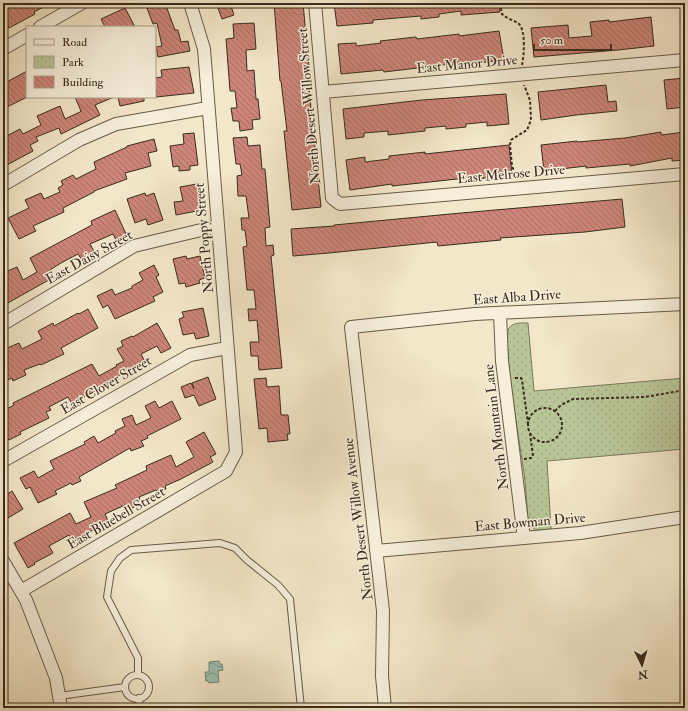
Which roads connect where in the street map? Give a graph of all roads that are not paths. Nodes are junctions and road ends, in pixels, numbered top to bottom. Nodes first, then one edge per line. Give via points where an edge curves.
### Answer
1 (82, 3) edge
2 (190, 3) edge
3 (316, 3) edge
4 (42, 26) edge
5 (26, 36) edge
6 (3, 49) edge
7 (685, 60) edge
8 (323, 92) junction
9 (208, 108) junction
10 (685, 174) edge
11 (3, 185) edge
12 (340, 204) joint
13 (218, 226) junction
14 (685, 304) edge
15 (500, 313) junction
16 (3, 324) edge
17 (350, 327) joint
18 (227, 348) junction
19 (3, 461) edge
20 (226, 471) joint
21 (685, 517) edge
22 (524, 538) junction
23 (376, 551) junction
24 (3, 561) edge
25 (21, 591) junction
26 (138, 675) junction
27 (125, 687) junction
28 (59, 696) junction
29 (139, 698) junction
30 (62, 708) edge
31 (140, 708) edge
32 (301, 708) edge
33 (385, 708) edge

1 - 4 street
2 - 9 street, North Poppy Street via 204,48
3 - 8 street, North Desert Willow Street
5 - 6 street
7 - 8 street, East Manor Drive
8 - 12 street, North Desert Willow Street via 332,198
9 - 11 street via 116,124 79,140
9 - 13 street, North Poppy Street
10 - 12 street, East Melrose Drive
13 - 16 street, East Daisy Street via 134,246
13 - 18 street, North Poppy Street
14 - 15 street, East Alba Drive
15 - 17 street, East Alba Drive
15 - 22 street, North Mountain Lane via 502,361
17 - 23 street, North Desert Willow Avenue
18 - 19 street, East Clover Street via 190,355
18 - 20 street, North Poppy Street via 236,452
20 - 25 street, East Bluebell Street
21 - 22 street, East Bowman Drive via 614,529
22 - 23 street, East Bowman Drive
23 - 33 street, North Desert Willow Avenue via 383,611 382,676
24 - 25 street
25 - 28 street via 56,678
26 - 27 lane via 130,677
26 - 29 lane via 145,678 149,684 148,692
26 - 32 lane via 138,658 107,597 111,571 120,558 131,550 220,543 235,548 278,585 290,599
27 - 28 lane
27 - 29 lane via 128,695 135,699
28 - 30 street
29 - 31 lane

